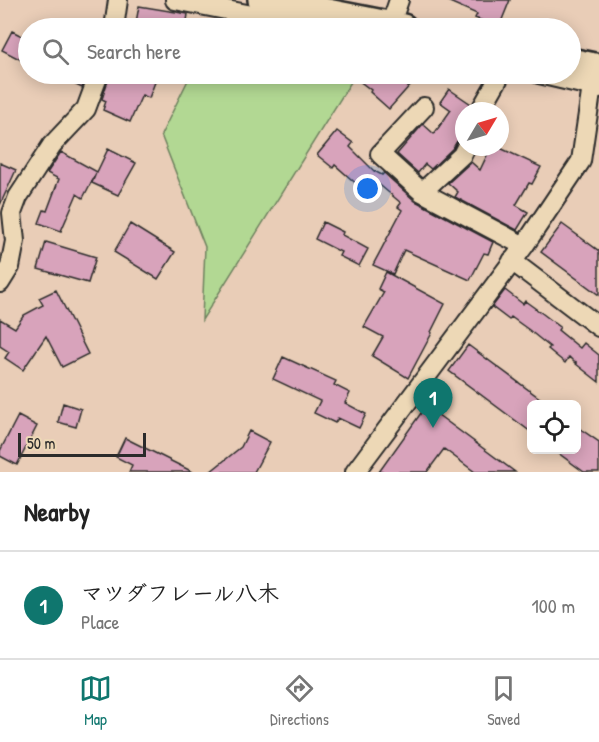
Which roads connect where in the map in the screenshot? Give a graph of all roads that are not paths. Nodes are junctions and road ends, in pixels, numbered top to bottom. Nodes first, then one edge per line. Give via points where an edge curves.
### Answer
1 (118, 0) edge
2 (176, 0) edge
3 (262, 0) edge
4 (399, 0) edge
5 (115, 18) edge
6 (267, 18) edge
7 (351, 18) edge
8 (397, 18) edge
9 (581, 69) edge
10 (581, 78) edge
11 (597, 80) edge
12 (95, 84) edge
13 (495, 84) edge
14 (485, 102) edge
15 (424, 107) dead end
16 (461, 156) edge
17 (422, 192) junction
18 (524, 246) junction
19 (512, 261) junction
20 (0, 283) edge
21 (599, 327) edge
22 (355, 472) edge

1 - 5 street
2 - 6 street
3 - 7 street
4 - 8 street
9 - 11 street
10 - 11 street
11 - 18 street via 581,161
12 - 20 street via 86,109 52,145 18,197 12,213 15,241 10,267
13 - 14 street
15 - 17 street via 380,154
16 - 17 street
17 - 18 street
18 - 19 street
19 - 21 street
19 - 22 street

